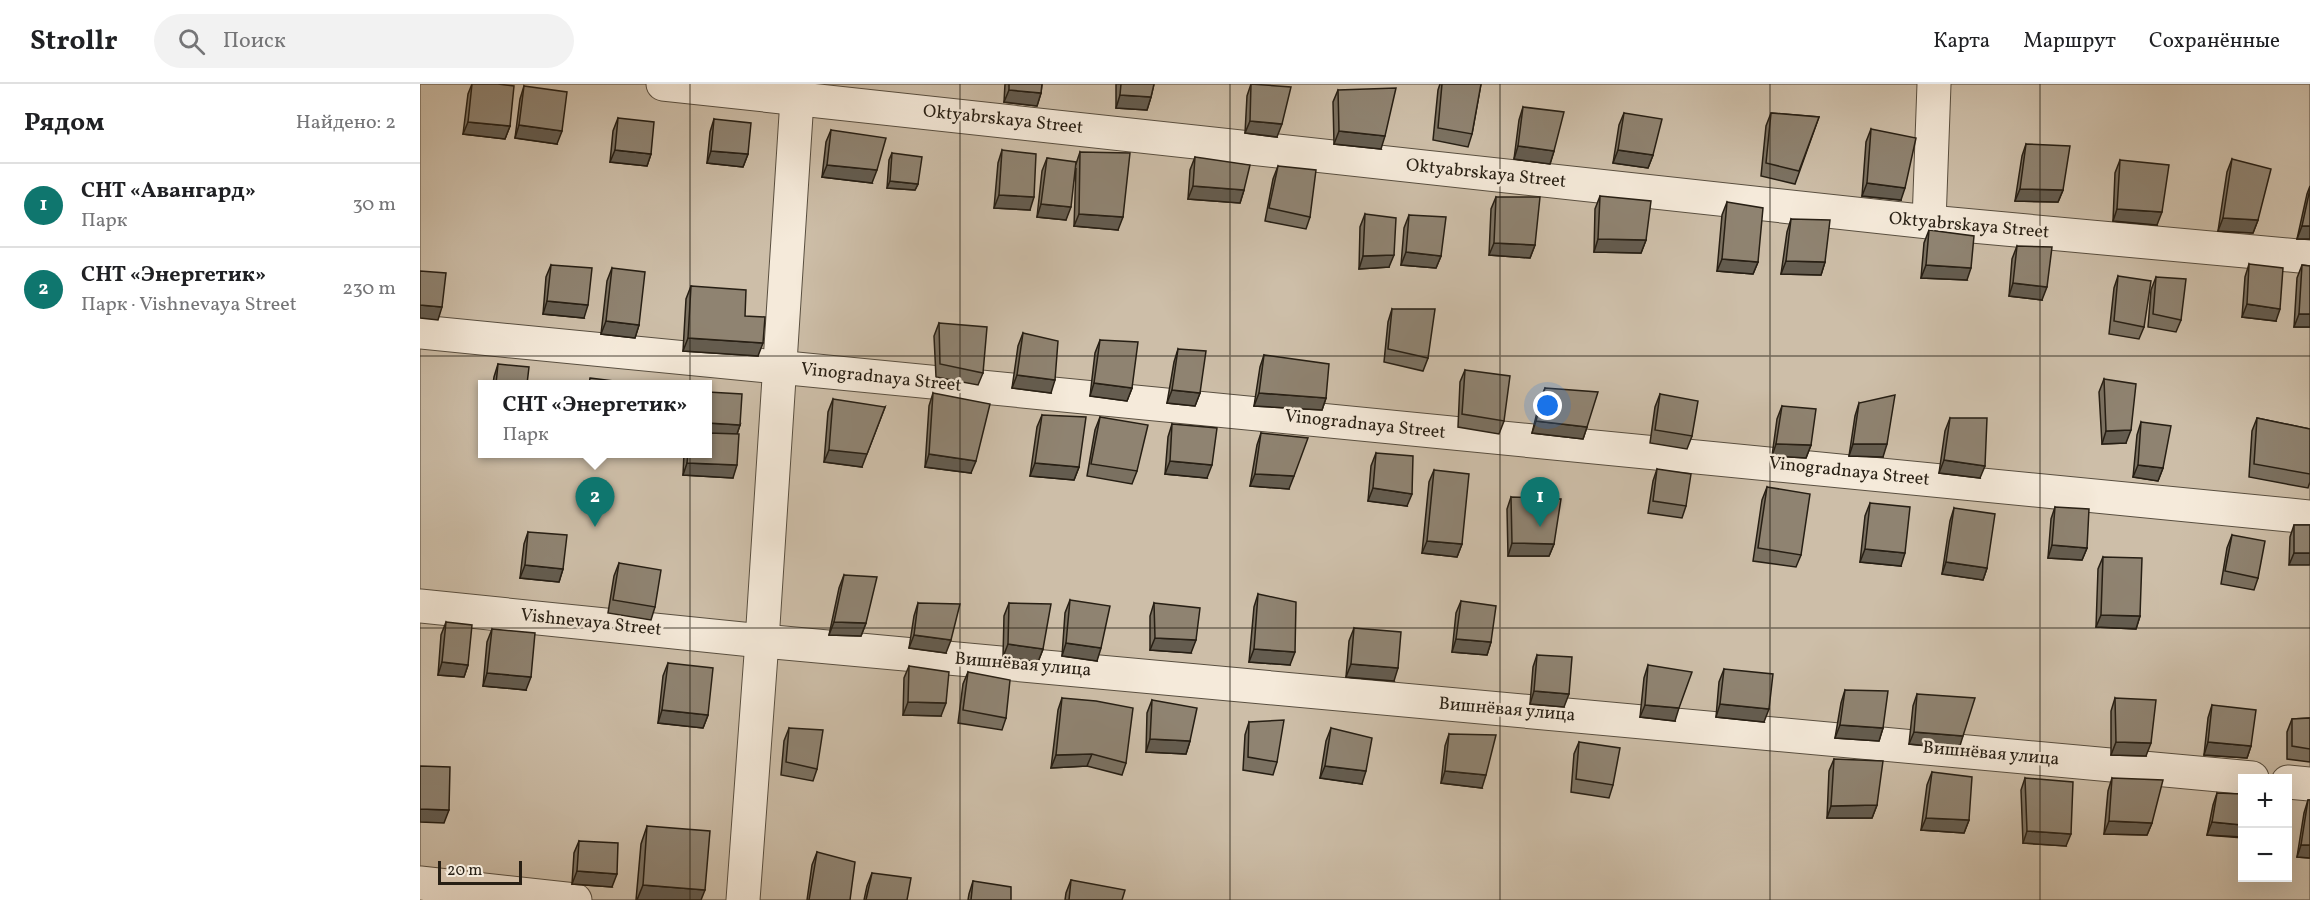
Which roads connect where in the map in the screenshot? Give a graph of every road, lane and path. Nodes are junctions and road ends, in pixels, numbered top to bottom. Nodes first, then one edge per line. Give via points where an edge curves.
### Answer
1 (663, 84) edge
2 (1934, 84) edge
3 (797, 91) edge
4 (1929, 222) junction
5 (2310, 257) edge
6 (420, 332) edge
7 (779, 368) junction
8 (2310, 517) edge
9 (420, 606) edge
10 (762, 641) junction
11 (2238, 777) edge
12 (2292, 782) edge
13 (2310, 784) edge
14 (420, 883) edge
15 (575, 900) edge
16 (743, 900) edge

1 - 3 street, Oktyabrskaya Street
2 - 4 street
3 - 4 street, Oktyabrskaya Street
3 - 7 street
4 - 5 street, Oktyabrskaya Street
6 - 7 street, Vinogradnaya Street
7 - 8 street, Vinogradnaya Street
7 - 10 street
9 - 10 street, Vishnevaya Street
10 - 11 street, Вишнёвая улица
10 - 16 street
12 - 13 street
14 - 15 street

